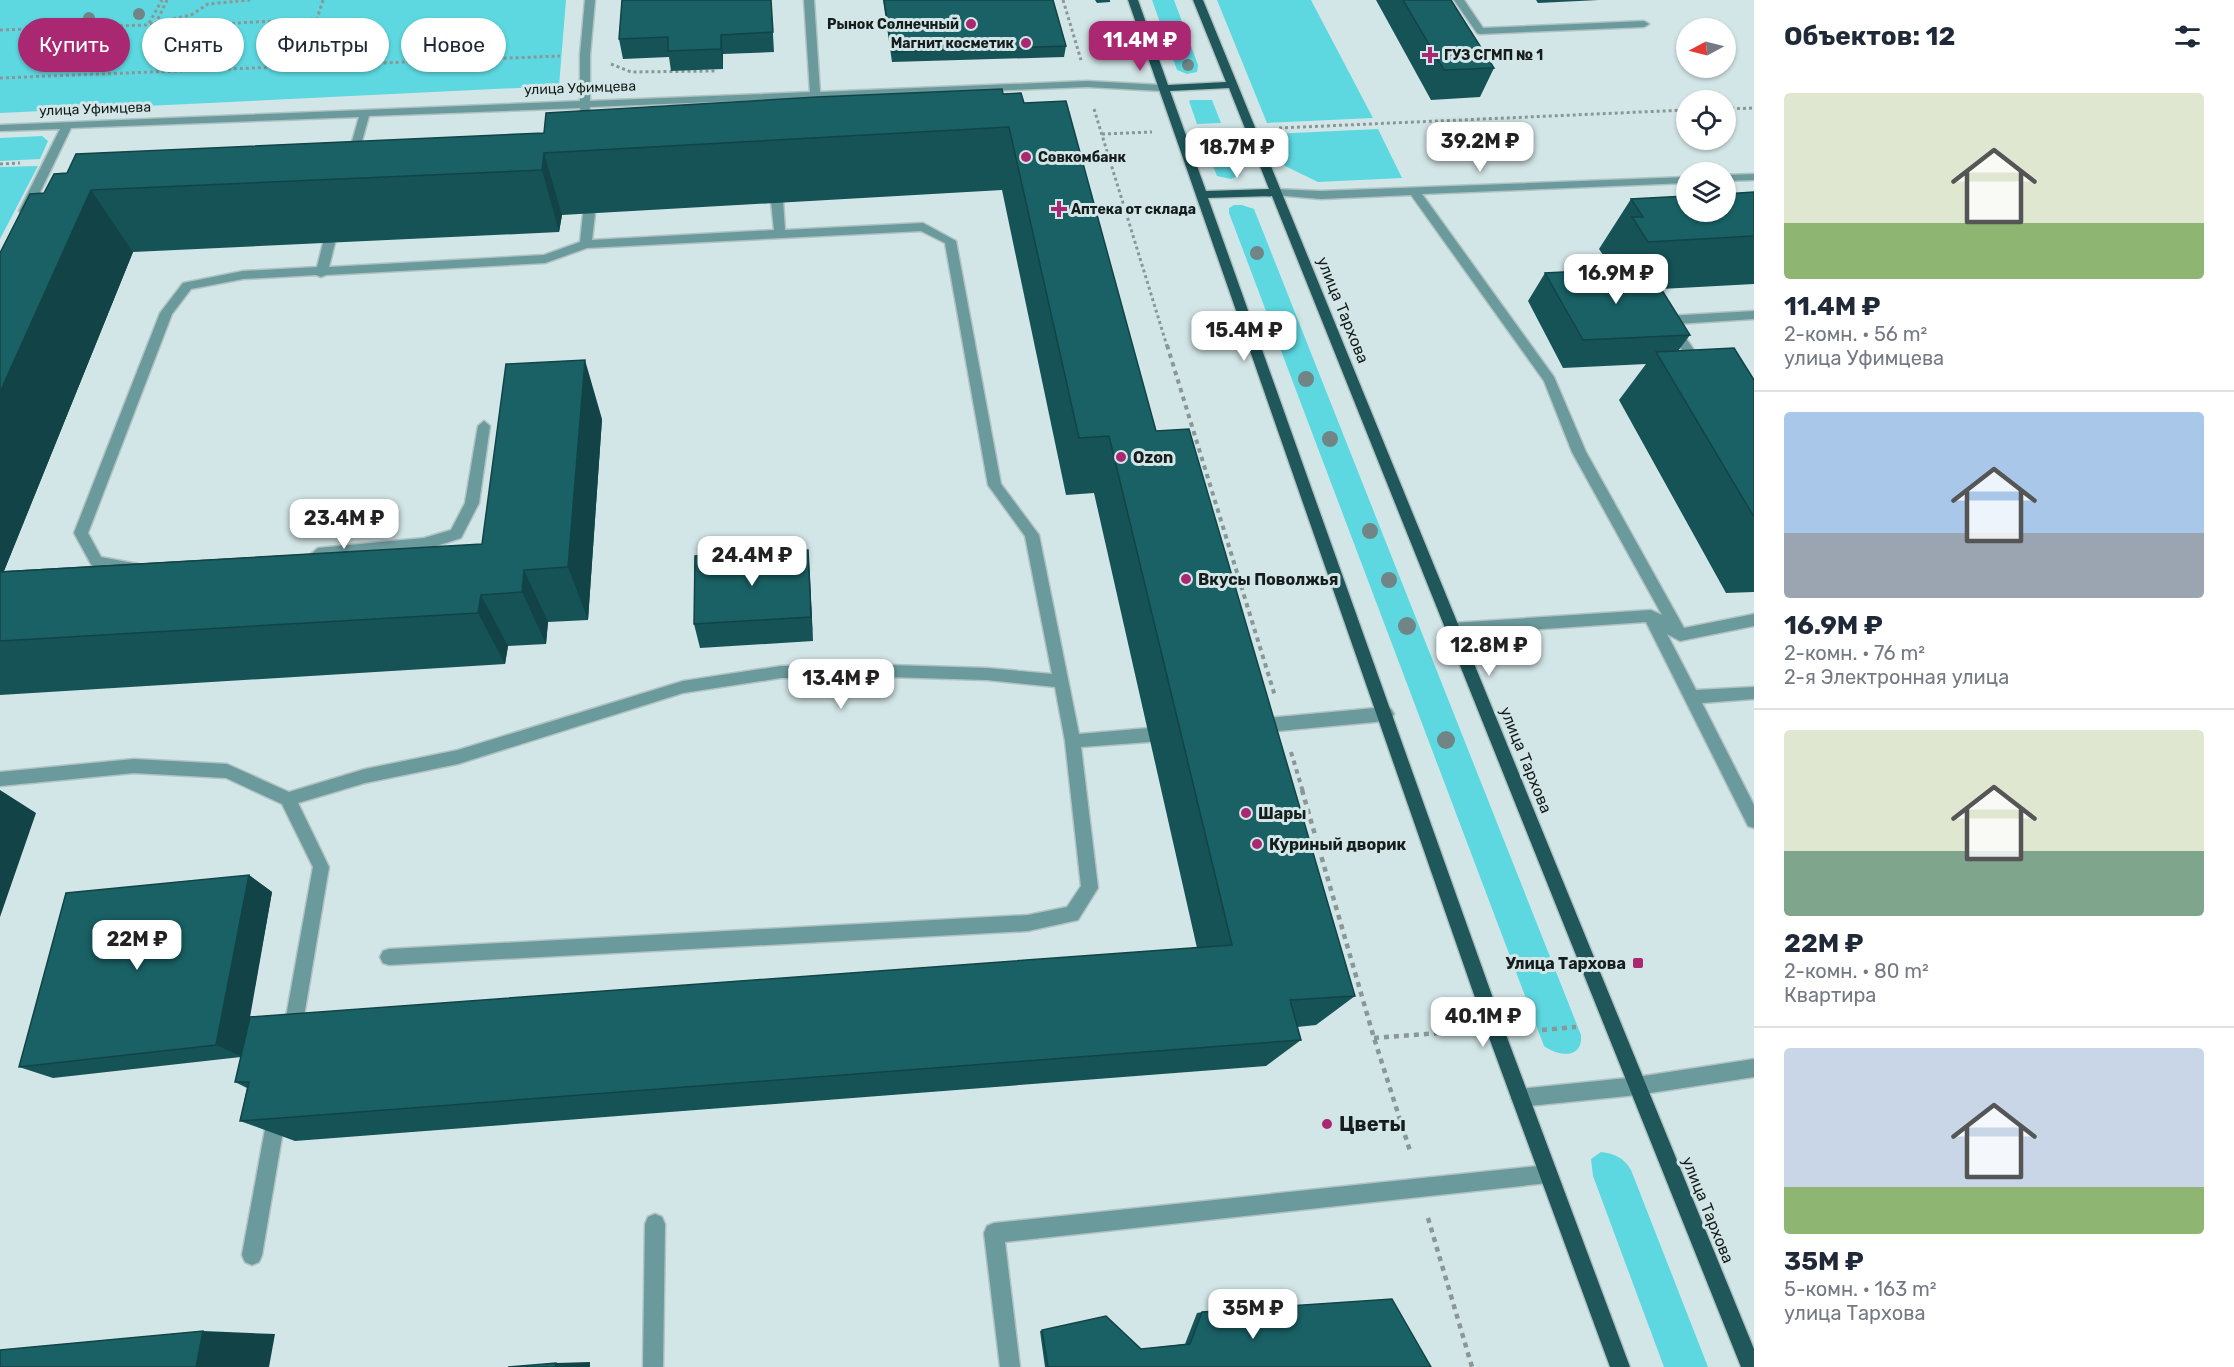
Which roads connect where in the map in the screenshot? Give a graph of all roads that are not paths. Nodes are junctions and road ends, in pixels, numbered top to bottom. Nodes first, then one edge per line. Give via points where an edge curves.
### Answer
1 (590, 0) edge
2 (809, 0) edge
3 (1133, 0) edge
4 (1198, 0) edge
5 (1459, 0) edge
6 (1644, 24) dead end
7 (1232, 85) junction
8 (1162, 88) junction
9 (815, 94) junction
10 (584, 103) junction
11 (365, 113) junction
12 (67, 125) junction
13 (587, 127) edge
14 (0, 128) edge
15 (348, 175) edge
16 (1754, 177) edge
17 (1736, 178) edge
18 (1676, 180) edge
19 (1413, 190) junction
20 (1274, 192) junction
21 (1200, 195) junction
22 (777, 201) edge
23 (589, 213) dead end
24 (20, 221) edge
25 (780, 234) junction
26 (328, 243) dead end
27 (586, 244) junction
28 (321, 273) junction
29 (1754, 315) edge
30 (1705, 374) edge
31 (484, 426) dead end
32 (308, 555) edge
33 (146, 570) edge
34 (1651, 616) junction
35 (1754, 620) edge
36 (1452, 629) junction
37 (1680, 635) junction
38 (1062, 681) junction
39 (1754, 693) edge
40 (1694, 697) junction
41 (1386, 714) junction
42 (1235, 728) edge
43 (1149, 735) dead end
44 (1073, 741) junction
45 (0, 779) edge
46 (288, 799) junction
47 (1754, 820) edge
48 (389, 957) dead end
49 (288, 1055) edge
50 (1754, 1068) edge
51 (1637, 1086) junction
52 (282, 1091) edge
53 (1520, 1098) junction
54 (1548, 1174) junction
55 (656, 1224) dead end
56 (252, 1255) dead end
57 (653, 1367) edge
58 (1010, 1367) edge
59 (1620, 1367) edge
60 (1751, 1367) edge

1 - 10 street
2 - 9 street
3 - 8 main road
4 - 7 main road, улица Тархова
5 - 6 street via 1480,31
7 - 8 main road
7 - 20 main road, улица Тархова
8 - 9 street, улица Уфимцева via 1087,84
8 - 21 main road
9 - 10 street, улица Уфимцева via 771,101
10 - 11 street, улица Уфимцева
10 - 13 street
11 - 12 street, улица Уфимцева
11 - 15 street
12 - 14 street, улица Уфимцева
12 - 24 street
16 - 17 street
18 - 19 street
19 - 20 street via 1321,195
19 - 37 street via 1550,380 1580,452
20 - 21 main road
20 - 36 main road, улица Тархова
21 - 41 main road
22 - 25 street
23 - 27 street
25 - 27 street
25 - 38 street via 923,227 950,241 995,485 1032,535
26 - 28 street
27 - 28 street via 545,260
28 - 33 street via 243,275 187,286 166,313 81,533 97,562
29 - 30 street via 1667,320
31 - 32 street via 472,503 456,534 424,544
34 - 36 street
34 - 37 street
34 - 40 street
35 - 37 street
36 - 51 main road, улица Тархова
38 - 44 street
38 - 46 street via 976,674 781,672 683,687 458,758 365,776
39 - 40 street
40 - 47 street
41 - 42 street
41 - 53 main road
43 - 44 street
44 - 48 street via 1090,888 1072,914 1028,923
45 - 46 street via 134,766 227,771
46 - 49 street via 321,867
50 - 51 street
51 - 53 street
51 - 60 main road, улица Тархова
52 - 56 street
53 - 54 main road
54 - 58 street via 994,1233
54 - 59 main road
55 - 57 street

